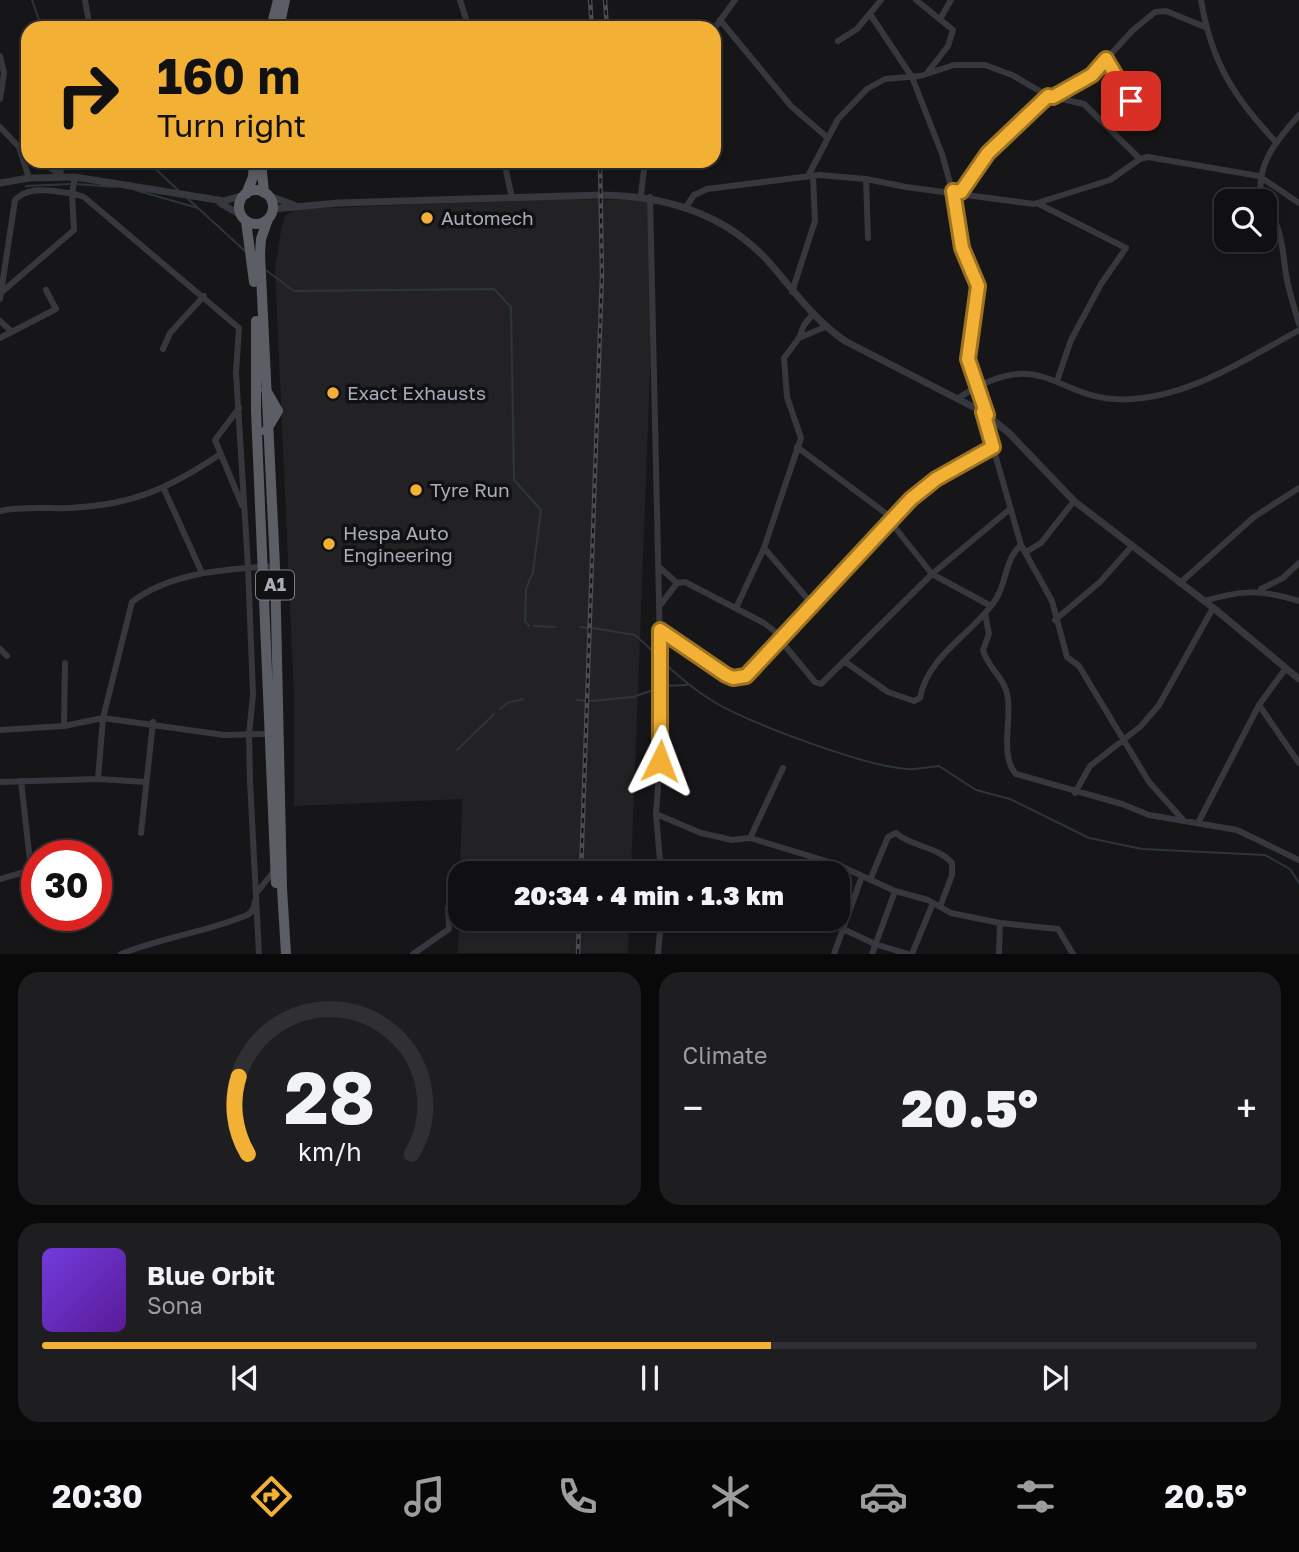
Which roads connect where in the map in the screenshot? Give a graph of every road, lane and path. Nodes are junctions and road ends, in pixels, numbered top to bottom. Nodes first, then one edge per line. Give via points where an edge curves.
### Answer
1 (85, 0) edge
2 (278, 0) edge
3 (285, 0) edge
4 (460, 0) edge
5 (735, 0) edge
6 (881, 0) edge
7 (916, 0) edge
8 (951, 0) edge
9 (1201, 0) edge
10 (870, 14) junction
11 (940, 19) junction
12 (720, 20) edge
13 (89, 21) edge
14 (273, 21) edge
15 (280, 21) edge
16 (467, 21) edge
17 (721, 21) edge
18 (1205, 27) junction
19 (838, 41) dead end
20 (948, 46) junction
21 (0, 56) edge
22 (1106, 59) junction
23 (952, 65) junction
24 (925, 75) junction
25 (912, 77) junction
26 (1050, 97) junction
27 (0, 99) edge
28 (1131, 101) dead end
29 (1299, 115) edge
30 (0, 127) edge
31 (828, 138) junction
32 (1276, 142) junction
33 (19, 147) joint
34 (21, 153) edge
35 (1140, 159) junction
36 (26, 168) edge
37 (50, 168) edge
38 (61, 168) edge
39 (254, 168) edge
40 (262, 168) edge
41 (506, 168) edge
42 (645, 168) edge
43 (60, 175) junction
44 (810, 176) junction
45 (1259, 176) junction
46 (75, 177) junction
47 (29, 178) junction
48 (866, 179) junction
49 (0, 183) edge
50 (1261, 189) edge
51 (953, 191) junction
52 (961, 192) junction
53 (72, 193) junction
54 (266, 194) junction
55 (245, 195) junction
56 (646, 196) junction
57 (512, 198) junction
58 (211, 199) junction
59 (1037, 203) junction
60 (1299, 203) edge
61 (298, 206) junction
62 (686, 207) junction
63 (270, 214) junction
64 (243, 218) junction
65 (1277, 226) edge
66 (868, 238) dead end
67 (46, 290) dead end
68 (3, 291) junction
69 (792, 292) junction
70 (204, 296) junction
71 (0, 299) edge
72 (813, 314) junction
73 (0, 321) edge
74 (1299, 324) edge
75 (825, 327) junction
76 (1299, 330) edge
77 (12, 332) junction
78 (0, 338) edge
79 (799, 338) junction
80 (163, 349) dead end
81 (1056, 381) junction
82 (978, 385) junction
83 (960, 397) junction
84 (239, 408) junction
85 (985, 413) junction
86 (797, 447) junction
87 (993, 447) junction
88 (219, 455) junction
89 (1299, 488) edge
90 (164, 489) junction
91 (1074, 501) junction
92 (1010, 509) junction
93 (244, 510) junction
94 (0, 511) edge
95 (891, 519) junction
96 (1021, 545) junction
97 (1132, 546) junction
98 (764, 548) junction
99 (1026, 552) junction
100 (1299, 563) edge
101 (269, 566) junction
102 (658, 566) junction
103 (248, 567) junction
104 (202, 573) junction
105 (932, 573) junction
106 (677, 583) junction
107 (1180, 583) junction
108 (1257, 591) junction
109 (1204, 601) junction
110 (1299, 601) edge
111 (813, 605) junction
112 (991, 606) junction
113 (659, 607) junction
114 (736, 608) junction
115 (1213, 608) junction
116 (985, 614) junction
117 (1055, 620) junction
118 (660, 630) junction
119 (782, 639) junction
120 (0, 649) edge
121 (7, 656) dead end
122 (844, 661) junction
123 (65, 663) dead end
124 (1286, 668) junction
125 (1299, 679) edge
126 (1259, 705) junction
127 (103, 718) junction
128 (153, 722) junction
129 (64, 726) junction
130 (0, 730) edge
131 (249, 734) junction
132 (268, 734) junction
133 (1122, 738) junction
134 (1299, 763) edge
135 (783, 768) dead end
136 (98, 779) junction
137 (21, 781) junction
138 (0, 782) edge
139 (146, 782) junction
140 (1076, 793) junction
141 (656, 814) junction
142 (1184, 821) junction
143 (1198, 823) junction
144 (141, 833) dead end
145 (750, 838) junction
146 (1299, 860) edge
147 (660, 861) edge
148 (274, 871) junction
149 (862, 876) junction
150 (0, 879) edge
151 (870, 880) junction
152 (258, 891) junction
153 (895, 891) junction
154 (937, 905) junction
155 (850, 909) edge
156 (1000, 923) junction
157 (448, 930) edge
158 (660, 931) edge
159 (842, 931) edge
160 (847, 931) edge
161 (875, 944) junction
162 (121, 954) edge
163 (259, 954) edge
164 (280, 954) edge
165 (286, 954) edge
166 (412, 954) edge
167 (658, 954) edge
168 (834, 954) edge
169 (872, 954) edge
170 (910, 954) edge
171 (999, 954) edge
172 (1073, 954) edge

1 - 13 street
2 - 14 highway
3 - 15 highway
4 - 16 street
5 - 12 street
6 - 10 street
7 - 11 street
8 - 11 street
9 - 18 street
10 - 19 street
10 - 25 street
11 - 20 street via 953,30
17 - 31 street via 791,106
18 - 22 street via 1166,11 1155,12
18 - 32 street via 1229,85
20 - 23 street via 946,57
20 - 24 street
21 - 27 street via 4,73
22 - 26 street via 1092,75
22 - 28 street
23 - 24 street
23 - 26 street via 985,65
24 - 25 street
25 - 31 street via 885,79 867,89 842,113
25 - 51 street
26 - 35 street via 1088,107
26 - 52 street via 988,153
29 - 32 street
30 - 33 street
31 - 44 street
32 - 45 street
33 - 34 street
35 - 45 street
35 - 59 street via 1110,180
36 - 47 street
37 - 43 street
38 - 43 street
39 - 55 highway, A1
40 - 54 highway
41 - 57 street
42 - 56 street
43 - 46 street
43 - 47 street
44 - 48 street
44 - 62 street via 707,189 694,195
44 - 69 street via 815,224
45 - 50 street
45 - 60 street
46 - 53 street
46 - 58 street
47 - 49 street
48 - 51 street
48 - 66 street
51 - 52 street
51 - 82 street via 962,248 978,286 967,350
52 - 59 street
53 - 68 street via 74,230
53 - 68 street via 34,190 15,200
53 - 70 street via 84,197
54 - 55 highway via 254,191
54 - 61 street
54 - 63 highway
55 - 58 street via 234,200
55 - 64 highway, A1 via 239,205
56 - 57 street
56 - 62 street
56 - 102 street
57 - 61 street
58 - 64 street
59 - 81 street via 1126,248 1101,284
61 - 63 street
62 - 69 street via 741,236 765,257
63 - 64 highway via 258,224
63 - 101 highway, A1 via 260,254
64 - 101 highway, A1 via 253,266
65 - 74 street
67 - 77 street via 57,309
68 - 71 street
69 - 72 street
70 - 80 street via 170,333
70 - 84 street via 239,328
72 - 75 street
72 - 79 street
73 - 77 street
75 - 79 street
75 - 83 street
76 - 81 street via 1223,372 1167,393 1131,400 1102,397
77 - 78 street
79 - 86 street via 784,358 783,373 800,435
81 - 82 street via 1020,372
82 - 83 street
82 - 85 street
83 - 85 street
84 - 88 street via 216,438
84 - 93 street
85 - 87 street
85 - 91 street
86 - 95 street
86 - 98 street
87 - 92 street
87 - 95 street via 923,488
88 - 90 street
88 - 93 street
89 - 107 street via 1254,517
90 - 94 street via 107,505
90 - 104 street
91 - 97 street
91 - 99 street via 1041,543
92 - 96 street
92 - 105 street
93 - 103 street
95 - 105 street
95 - 111 street
96 - 99 street
96 - 112 street via 1014,550 1003,589
97 - 107 street
97 - 117 street via 1100,582
98 - 111 street
98 - 114 street
99 - 117 street via 1052,601
100 - 108 street via 1283,578
101 - 103 street
101 - 132 highway, A1
101 - 165 highway, A1
102 - 106 street
102 - 113 street
103 - 104 street
103 - 131 street via 253,694
104 - 127 street via 161,586 128,606
105 - 112 street
105 - 122 street
106 - 113 street
106 - 114 street via 685,582
107 - 109 street
108 - 109 street
108 - 110 street
109 - 115 street
111 - 119 street
112 - 116 street
113 - 118 street
114 - 119 street
115 - 124 street
115 - 133 street via 1159,705 1141,726
116 - 122 street via 939,659 915,701 888,692
116 - 140 street via 989,630 984,654 1008,696 1010,768 1031,780
117 - 133 street via 1067,657 1079,666
118 - 119 street via 733,678 749,674
118 - 141 street via 662,735
119 - 122 street via 817,684
120 - 121 street
123 - 129 street
124 - 125 street
124 - 126 street
126 - 134 street
126 - 143 street
127 - 128 street
127 - 129 street
127 - 136 street
128 - 131 street via 224,735
128 - 139 street
129 - 130 street
131 - 132 street
131 - 152 street
132 - 148 highway, A1
133 - 140 street via 1090,766
133 - 142 street via 1149,782
135 - 145 street
136 - 137 street
136 - 139 street
137 - 138 street
137 - 150 street via 31,870
139 - 144 street
140 - 142 street via 1149,816
141 - 145 street via 701,833 732,840
141 - 147 street
142 - 143 street
143 - 146 street via 1237,830
145 - 149 street via 829,861
148 - 152 street
148 - 164 highway, A1
149 - 151 street
149 - 155 street
151 - 153 street
151 - 154 street via 888,837 896,832 951,863 953,875
152 - 162 street via 249,914
152 - 163 street
153 - 154 street
153 - 161 street
154 - 156 street via 951,913
154 - 170 street
156 - 171 street
156 - 172 street via 1060,930
157 - 166 street
158 - 167 street
159 - 168 street
160 - 161 street
161 - 169 street
161 - 170 street

